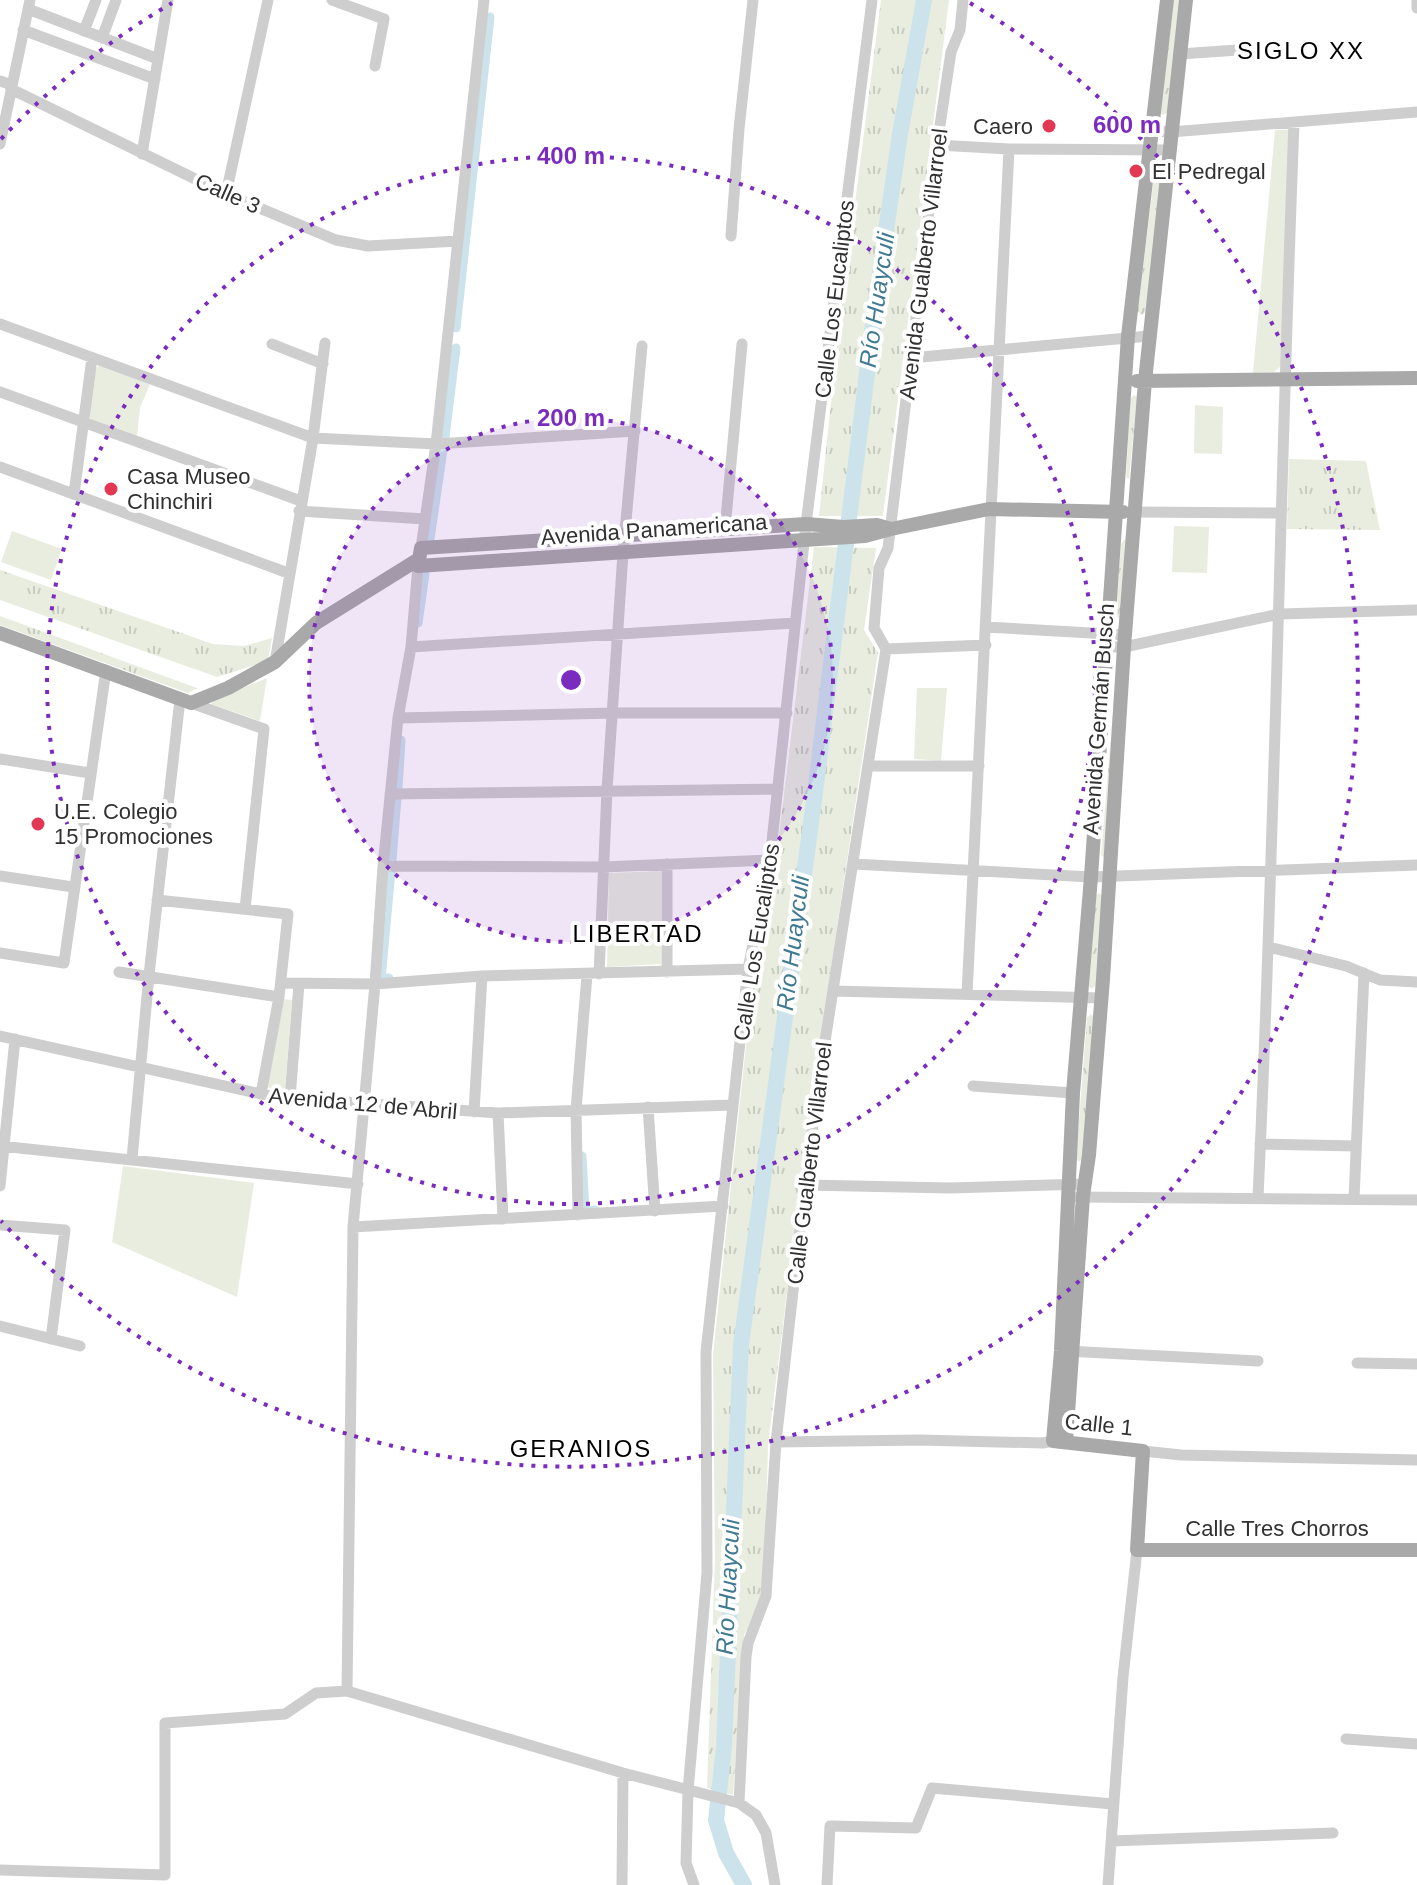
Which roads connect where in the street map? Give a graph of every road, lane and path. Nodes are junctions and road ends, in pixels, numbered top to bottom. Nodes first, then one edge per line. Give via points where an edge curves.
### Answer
1 (96, 0) edge
2 (116, 0) edge
3 (168, 0) edge
4 (268, 0) edge
5 (332, 0) edge
6 (484, 0) edge
7 (753, 0) edge
8 (872, 0) edge
9 (963, 0) edge
10 (1167, 0) edge
11 (1186, 0) edge
12 (1417, 0) edge
13 (29, 5) edge
14 (1417, 8) edge
15 (23, 30) junction
16 (93, 34) junction
17 (1281, 47) dead end
18 (86, 54) junction
19 (1180, 54) junction
20 (158, 59) junction
21 (375, 66) dead end
22 (155, 79) junction
23 (0, 81) edge
24 (12, 87) junction
25 (1417, 112) edge
26 (1294, 123) junction
27 (1152, 131) junction
28 (1171, 132) junction
29 (0, 144) edge
30 (937, 145) junction
31 (1009, 149) junction
32 (1150, 150) junction
33 (1170, 150) junction
34 (142, 154) junction
35 (226, 194) junction
36 (731, 236) dead end
37 (458, 241) junction
38 (0, 324) edge
39 (1128, 336) junction
40 (1149, 336) junction
41 (325, 343) dead end
42 (272, 344) dead end
43 (742, 344) dead end
44 (642, 346) dead end
45 (999, 350) junction
46 (92, 358) junction
47 (911, 358) junction
48 (323, 364) junction
49 (1417, 378) edge
50 (1284, 380) junction
51 (1126, 381) junction
52 (1145, 381) junction
53 (0, 392) edge
54 (84, 421) junction
55 (635, 431) junction
56 (313, 438) junction
57 (436, 444) junction
58 (0, 467) edge
59 (74, 494) junction
60 (300, 506) junction
61 (989, 509) junction
62 (1116, 512) junction
63 (1135, 512) junction
64 (1280, 513) junction
65 (425, 519) junction
66 (806, 524) junction
67 (725, 529) junction
68 (891, 529) junction
69 (844, 532) junction
70 (625, 535) junction
71 (804, 540) junction
72 (623, 553) junction
73 (419, 558) junction
74 (288, 573) junction
75 (1417, 610) edge
76 (1280, 614) junction
77 (795, 623) junction
78 (986, 627) junction
79 (0, 633) edge
80 (618, 634) junction
81 (1106, 640) junction
82 (1125, 641) junction
83 (986, 645) junction
84 (411, 647) junction
85 (886, 649) junction
86 (275, 662) junction
87 (106, 670) junction
88 (185, 701) junction
89 (613, 713) junction
90 (787, 713) junction
91 (398, 718) junction
92 (0, 759) edge
93 (870, 766) junction
94 (979, 766) junction
95 (90, 773) junction
96 (778, 789) junction
97 (607, 790) junction
98 (390, 794) junction
99 (770, 860) junction
100 (667, 864) junction
101 (854, 864) junction
102 (1417, 865) edge
103 (383, 866) junction
104 (603, 867) junction
105 (1271, 869) junction
106 (974, 871) junction
107 (0, 876) edge
108 (1110, 876) junction
109 (1091, 877) junction
110 (73, 887) junction
111 (157, 900) junction
112 (245, 909) junction
113 (1269, 947) junction
114 (0, 953) edge
115 (748, 969) junction
116 (119, 972) dead end
117 (667, 972) junction
118 (1364, 973) junction
119 (593, 974) junction
120 (149, 975) junction
121 (482, 976) junction
122 (1417, 982) edge
123 (281, 983) junction
124 (299, 984) junction
125 (375, 984) junction
126 (833, 991) junction
127 (967, 994) junction
128 (279, 997) junction
129 (1081, 997) junction
130 (1101, 998) junction
131 (0, 1036) edge
132 (15, 1039) junction
133 (141, 1068) junction
134 (973, 1086) dead end
135 (1073, 1093) junction
136 (261, 1094) junction
137 (290, 1098) junction
138 (365, 1104) junction
139 (732, 1105) junction
140 (648, 1107) junction
141 (576, 1110) junction
142 (474, 1112) junction
143 (498, 1113) junction
144 (1260, 1144) junction
145 (3, 1146) edge
146 (1356, 1146) junction
147 (132, 1159) junction
148 (358, 1184) junction
149 (805, 1185) junction
150 (0, 1186) edge
151 (1077, 1190) junction
152 (1258, 1197) junction
153 (1354, 1199) junction
154 (1417, 1200) edge
155 (723, 1206) junction
156 (655, 1211) junction
157 (578, 1215) junction
158 (503, 1219) junction
159 (0, 1225) edge
160 (353, 1227) junction
161 (0, 1326) edge
162 (51, 1339) junction
163 (80, 1346) dead end
164 (1067, 1351) junction
165 (1258, 1361) dead end
166 (1357, 1363) dead end
167 (1417, 1364) edge
168 (776, 1442) junction
169 (1060, 1442) junction
170 (1143, 1451) junction
171 (1417, 1460) edge
172 (1137, 1550) junction
173 (1417, 1550) edge
174 (347, 1691) junction
175 (1346, 1739) dead end
176 (1417, 1744) edge
177 (623, 1773) junction
178 (688, 1791) junction
179 (734, 1802) junction
180 (1113, 1804) junction
181 (1333, 1833) dead end
182 (1111, 1841) junction
183 (0, 1870) edge
184 (87, 1879) edge
185 (622, 1885) edge
186 (694, 1885) edge
187 (775, 1885) edge
188 (827, 1885) edge
189 (1108, 1885) edge

1 - 16 street
2 - 16 street
3 - 20 street
4 - 35 street
5 - 21 street via 384,19
6 - 37 street
7 - 36 street
8 - 66 street, Calle Los Eucaliptos
9 - 30 street, Avenida Gualberto Villarroel
10 - 27 main road, Avenida Germán Busch
11 - 19 main road, Avenida Germán Busch
12 - 14 street
13 - 15 street
13 - 16 street
15 - 18 street
15 - 24 street
16 - 18 street
16 - 20 street
17 - 19 street
18 - 22 street
19 - 28 main road, Avenida Germán Busch
20 - 22 street
22 - 34 street
23 - 24 street, Calle 3
24 - 29 street
24 - 34 street, Calle 3
25 - 26 street
26 - 28 street
26 - 50 street
27 - 28 street
27 - 32 main road, Avenida Germán Busch
28 - 33 main road, Avenida Germán Busch
30 - 31 street
30 - 47 street, Avenida Gualberto Villarroel
31 - 32 street
31 - 45 street
32 - 33 street
32 - 39 main road, Avenida Germán Busch
33 - 40 main road, Avenida Germán Busch
34 - 35 street, Calle 3
35 - 37 street, Calle 3 via 336,240 368,246
37 - 57 street
38 - 46 street
39 - 40 street
39 - 45 street
39 - 51 main road, Avenida Germán Busch
40 - 52 main road, Avenida Germán Busch
41 - 48 street
42 - 48 street
43 - 67 street
44 - 55 street
45 - 47 street
45 - 61 street
46 - 54 street
46 - 56 street
47 - 68 street, Avenida Gualberto Villarroel
48 - 56 street
49 - 50 main road
50 - 52 main road
50 - 64 street
51 - 52 main road
51 - 62 main road, Avenida Germán Busch
52 - 63 main road, Avenida Germán Busch
53 - 54 street
54 - 59 street
54 - 60 street
55 - 57 street
55 - 70 street
56 - 57 street
56 - 60 street
57 - 65 street
58 - 59 street
59 - 74 street
60 - 65 street
60 - 74 street
61 - 62 main road, Avenida Panamericana
61 - 68 main road, Avenida Panamericana
61 - 78 street
62 - 63 main road, Avenida Panamericana
62 - 81 main road, Avenida Germán Busch
63 - 64 street, Avenida Panamericana
63 - 82 main road, Avenida Germán Busch
64 - 76 street
65 - 73 street
66 - 67 main road, Avenida Panamericana
66 - 69 main road, Avenida Panamericana
66 - 71 street, Calle Los Eucaliptos
67 - 70 main road, Avenida Panamericana
68 - 69 main road, Avenida Panamericana
68 - 85 street, Calle Gualberto Villarroel via 879,568 874,628
69 - 71 main road, Avenida Panamericana
70 - 72 street
70 - 73 main road, Avenida Panamericana
71 - 72 main road, Avenida Panamericana
71 - 77 street, Calle Los Eucaliptos
72 - 73 main road, Avenida Panamericana
72 - 80 street
73 - 84 street
73 - 86 main road, Avenida Panamericana via 316,623
74 - 86 street
75 - 76 street
76 - 82 street
76 - 105 street
77 - 80 street
77 - 90 street, Calle Los Eucaliptos
78 - 81 street
78 - 83 street
79 - 87 main road
80 - 84 street
80 - 89 street
81 - 82 street
81 - 109 main road, Avenida Germán Busch
82 - 108 main road, Avenida Germán Busch
83 - 85 street
83 - 94 street
84 - 91 street
85 - 93 street, Calle Gualberto Villarroel
86 - 88 main road, Avenida Panamericana via 228,688
87 - 88 main road
87 - 95 street
88 - 111 street
88 - 112 street via 264,729
89 - 90 street
89 - 91 street
89 - 97 street
90 - 96 street, Calle Los Eucaliptos
91 - 98 street
92 - 95 street
93 - 94 street
93 - 101 street, Calle Gualberto Villarroel
94 - 106 street
95 - 110 street
96 - 97 street
96 - 99 street, Calle Los Eucaliptos
97 - 98 street
97 - 104 street
98 - 103 street
99 - 100 street
99 - 115 street, Calle Los Eucaliptos
100 - 104 street
100 - 117 street
101 - 106 street
101 - 126 street, Calle Gualberto Villarroel
102 - 105 street
103 - 104 street
103 - 125 street
104 - 119 street
105 - 108 street
105 - 113 street
106 - 109 street
106 - 127 street
107 - 110 street
108 - 109 street
108 - 130 main road, Avenida Germán Busch
109 - 129 main road, Avenida Germán Busch
110 - 114 street via 64,963
111 - 112 street
111 - 120 street
112 - 123 street via 288,914
113 - 118 street
113 - 144 street
115 - 117 street
115 - 139 street, Calle Los Eucaliptos
116 - 120 street
117 - 119 street
118 - 122 street via 1380,980
118 - 146 street
119 - 121 street
119 - 141 street
120 - 128 street
120 - 133 street
121 - 125 street
121 - 142 street
123 - 124 street
123 - 128 street
124 - 125 street
124 - 137 street
125 - 138 street
126 - 127 street
126 - 149 street, Calle Gualberto Villarroel
127 - 129 street
128 - 136 street
129 - 130 street
129 - 135 main road, Avenida Germán Busch
130 - 151 main road, Avenida Germán Busch
131 - 132 street, Avenida 12 de Abril
132 - 133 street, Avenida 12 de Abril
132 - 145 street
133 - 136 street, Avenida 12 de Abril
133 - 147 street
134 - 135 street
135 - 151 main road, Avenida Germán Busch
136 - 137 street, Avenida 12 de Abril
137 - 138 street, Avenida 12 de Abril
138 - 142 street, Avenida 12 de Abril
138 - 148 street
139 - 140 street, Avenida 12 de Abril
139 - 155 street, Calle Los Eucaliptos
140 - 141 street, Avenida 12 de Abril
140 - 156 street
141 - 143 street, Avenida 12 de Abril
141 - 157 street
142 - 143 street, Avenida 12 de Abril
143 - 158 street
144 - 146 street
144 - 152 street
145 - 147 street
145 - 150 street
146 - 153 street
147 - 148 street
148 - 160 street
149 - 151 street
149 - 168 street, Calle Gualberto Villarroel
151 - 152 street
151 - 164 main road, Avenida Germán Busch
152 - 153 street
153 - 154 street
155 - 156 street
155 - 178 street, Calle Los Eucaliptos via 706,1352 707,1573
156 - 157 street
157 - 158 street
158 - 160 street
159 - 162 street via 65,1230
160 - 174 street
161 - 162 street
162 - 163 street
164 - 165 street
164 - 169 main road, Avenida Germán Busch
166 - 167 street
168 - 169 street, Calle 1
168 - 179 street, Calle Gualberto Villarroel via 766,1596 748,1643
169 - 170 main road, Calle 1
170 - 171 street, Calle 1
170 - 172 main road
172 - 173 main road, Calle Tres Chorros
172 - 180 street
174 - 177 street
174 - 184 street via 316,1693 285,1714 165,1723 165,1875
175 - 176 street
177 - 178 street
177 - 185 street
178 - 179 street
178 - 186 street, Calle Los Eucaliptos via 686,1863
179 - 187 street via 756,1815 766,1833
180 - 182 street
180 - 188 street via 932,1788 916,1828 830,1826
181 - 182 street
182 - 189 street
183 - 184 street

